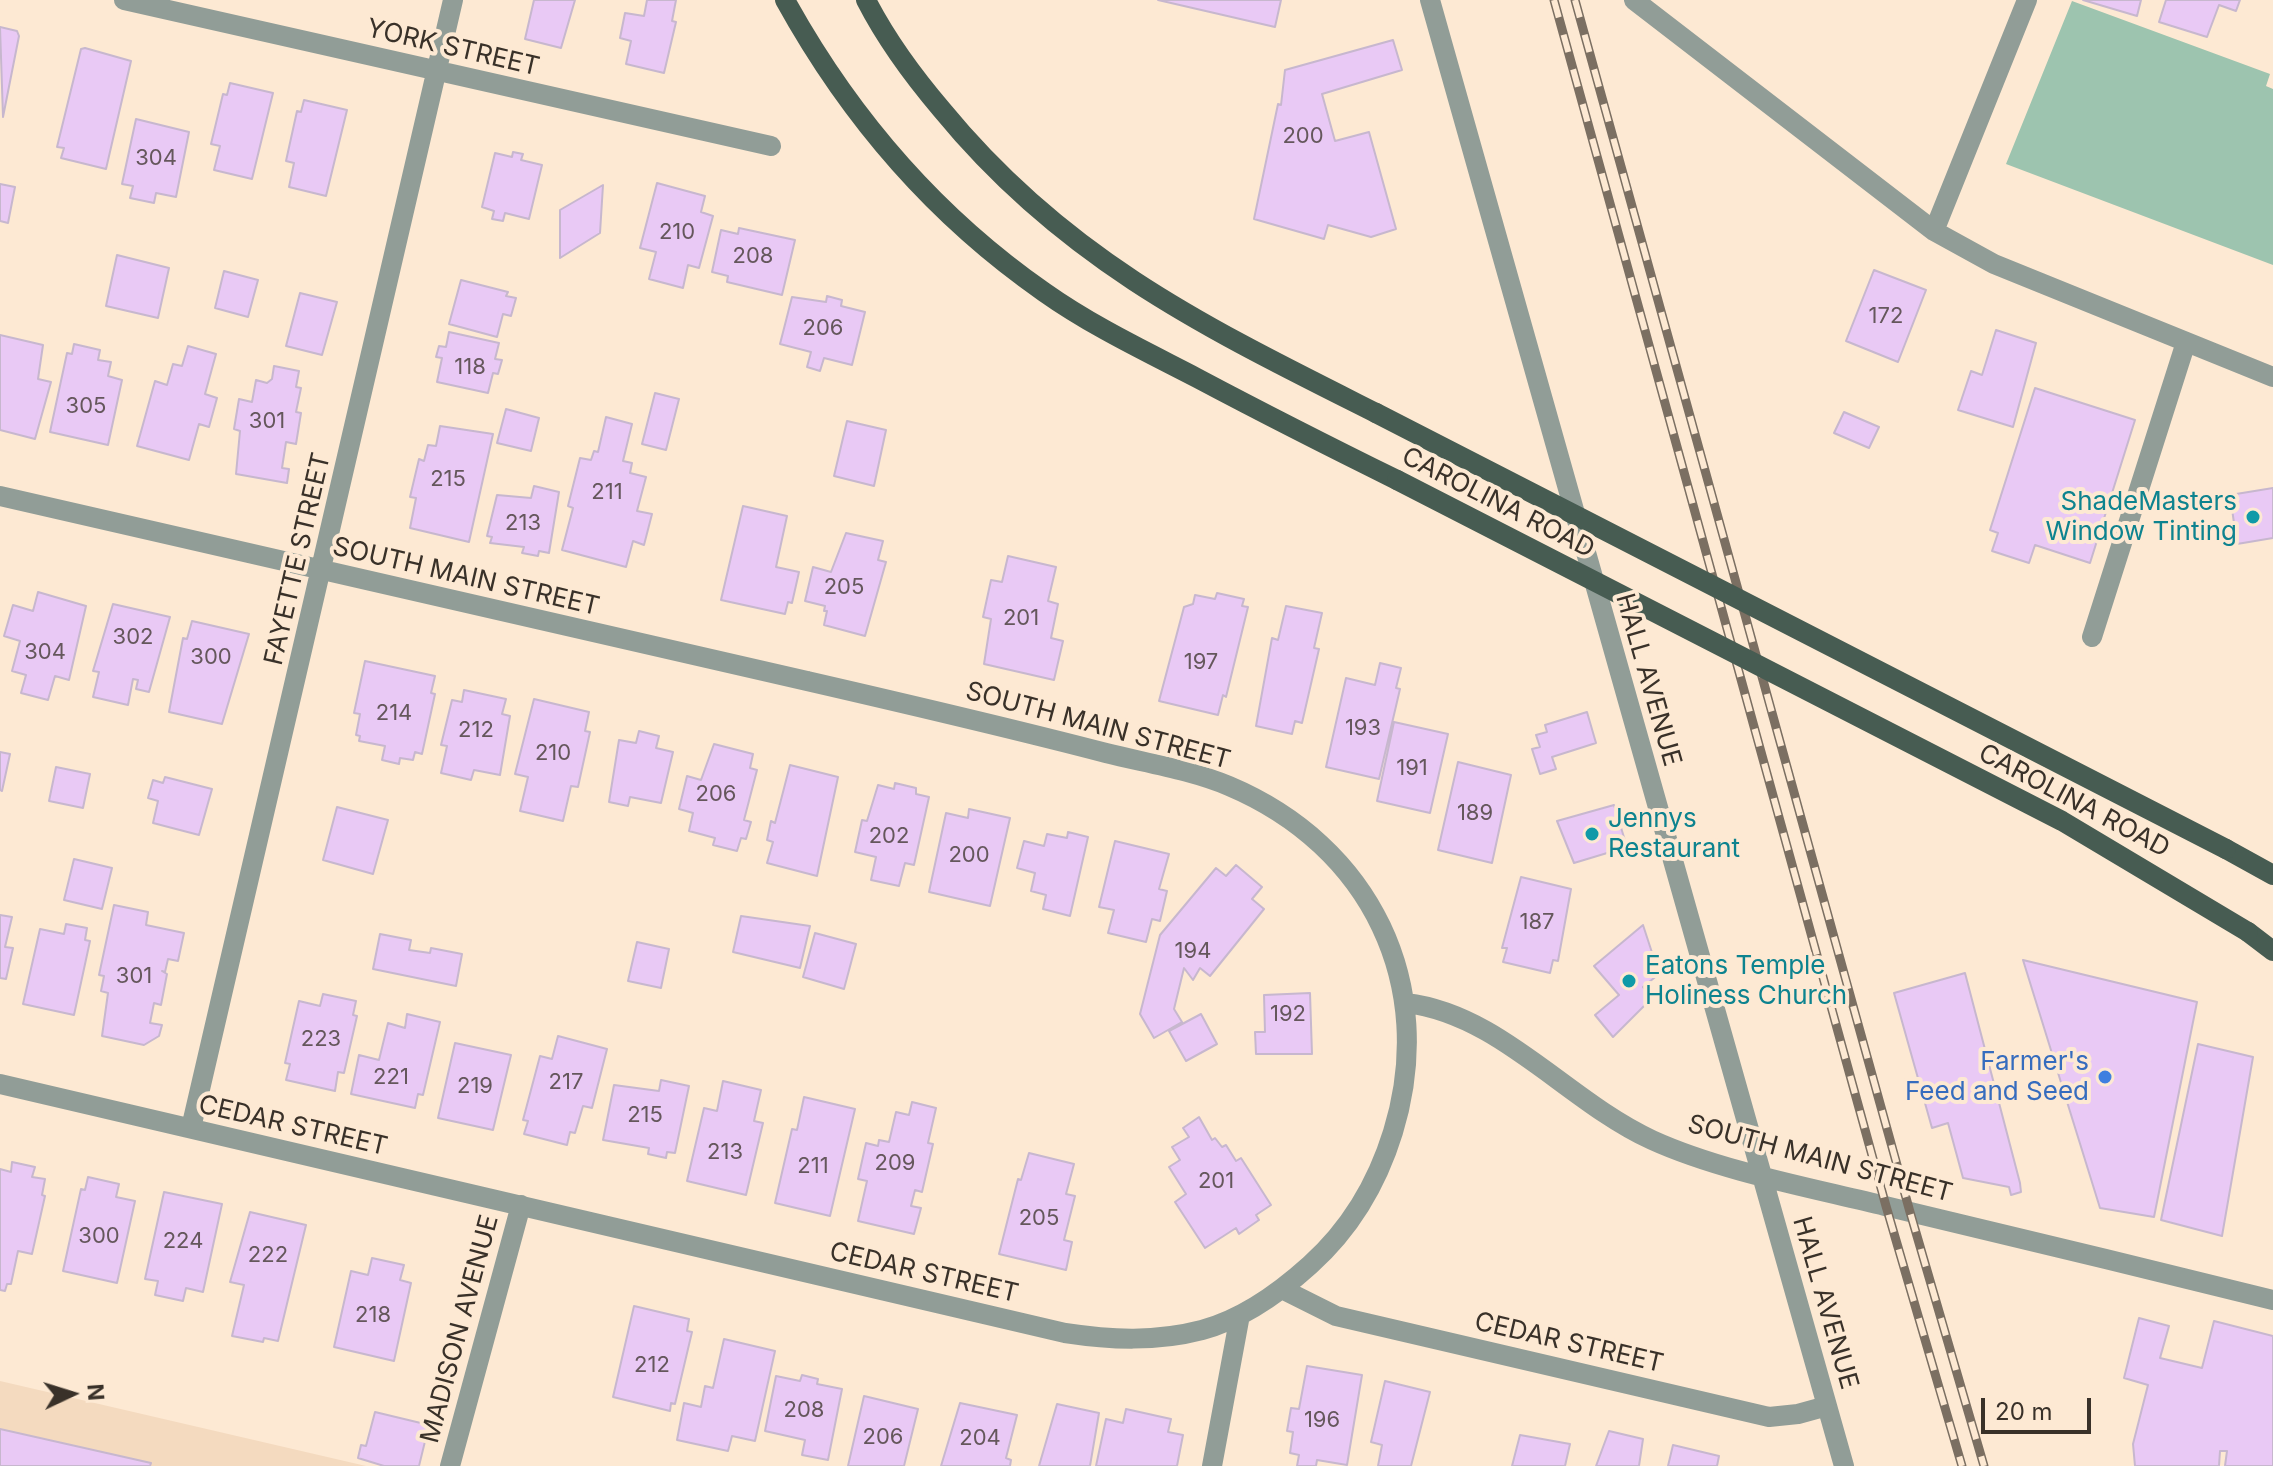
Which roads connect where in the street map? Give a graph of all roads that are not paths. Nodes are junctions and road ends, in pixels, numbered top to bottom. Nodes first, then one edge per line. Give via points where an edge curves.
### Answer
1 (124, 0) edge
2 (453, 0) edge
3 (785, 0) edge
4 (866, 0) edge
5 (1430, 0) edge
6 (1634, 0) edge
7 (2027, 0) edge
8 (439, 72) junction
9 (771, 146) dead end
10 (1934, 231) junction
11 (2186, 342) junction
12 (2273, 377) edge
13 (0, 496) edge
14 (322, 572) junction
15 (2092, 637) dead end
16 (2273, 875) edge
17 (2273, 951) edge
18 (1406, 1003) junction
19 (0, 1084) edge
20 (191, 1128) junction
21 (1761, 1176) junction
22 (521, 1205) junction
23 (1282, 1289) junction
24 (2273, 1299) edge
25 (1240, 1315) junction
26 (1827, 1406) junction
27 (450, 1466) edge
28 (1212, 1466) edge
29 (1844, 1466) edge

1 - 8 street, YORK STREET
2 - 8 street, FAYETTE STREET
3 - 17 main road, CAROLINA ROAD, bridge via 813,50 873,134 940,206 1043,291 1104,331 2062,821
4 - 16 main road, CAROLINA ROAD, bridge via 900,55 964,137 1057,228 1110,268 1224,336
5 - 21 street, HALL AVENUE
6 - 10 street
7 - 10 street
8 - 9 street, YORK STREET
8 - 14 street, FAYETTE STREET
10 - 11 street via 1994,264
11 - 12 street
11 - 15 street
13 - 14 street, SOUTH MAIN STREET
14 - 18 street, SOUTH MAIN STREET via 984,721 1227,785 1281,813 1350,875 1379,917
14 - 20 street, FAYETTE STREET
18 - 21 street, SOUTH MAIN STREET via 1460,1015 1652,1140
18 - 23 street via 1405,1094 1386,1154 1359,1209 1332,1245
19 - 20 street, CEDAR STREET
20 - 22 street, CEDAR STREET
21 - 24 street, SOUTH MAIN STREET
21 - 26 street, HALL AVENUE
22 - 25 street, CEDAR STREET via 1065,1333 1155,1338 1205,1329
22 - 27 street, MADISON AVENUE
23 - 25 street, CEDAR STREET
23 - 26 street, CEDAR STREET via 1336,1316 1769,1417
25 - 28 street
26 - 29 street, HALL AVENUE

